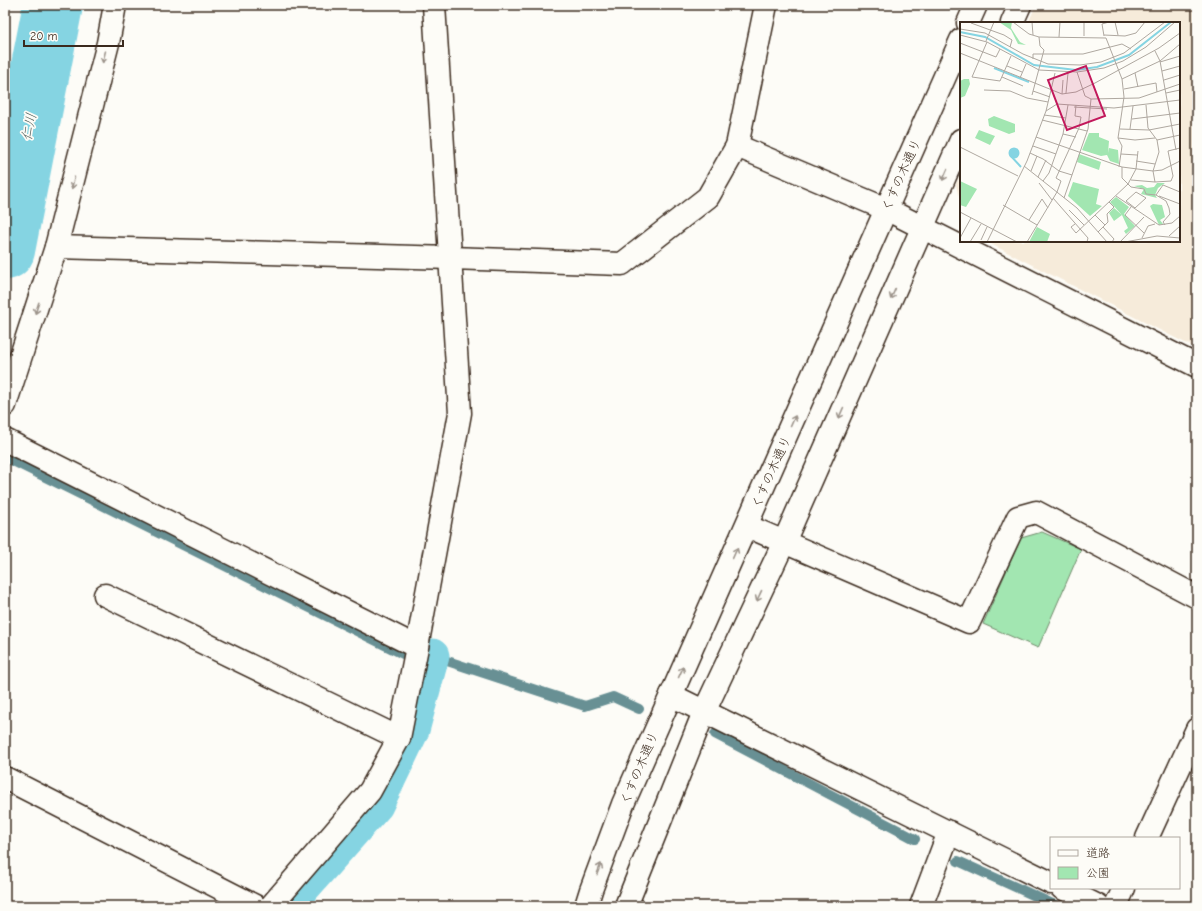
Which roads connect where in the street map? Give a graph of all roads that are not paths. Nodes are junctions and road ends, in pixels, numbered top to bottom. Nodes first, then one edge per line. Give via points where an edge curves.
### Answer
1 (115, 5) edge
2 (434, 5) edge
3 (766, 5) edge
4 (976, 5) edge
5 (1020, 5) edge
6 (968, 22) edge
7 (1012, 22) edge
8 (960, 42) edge
9 (960, 142) edge
10 (737, 146) junction
11 (886, 209) junction
12 (923, 227) junction
13 (56, 248) junction
14 (451, 258) junction
15 (1197, 366) edge
16 (5, 405) edge
17 (5, 440) edge
18 (747, 526) junction
19 (784, 542) junction
20 (105, 595) dead end
21 (1197, 597) edge
22 (417, 647) junction
23 (671, 695) junction
24 (704, 712) junction
25 (1197, 729) edge
26 (399, 738) junction
27 (5, 778) edge
28 (949, 832) junction
29 (1147, 837) edge
30 (1050, 882) edge
31 (1064, 889) edge
32 (1124, 889) edge
33 (255, 906) edge
34 (270, 906) edge
35 (586, 906) edge
36 (626, 906) edge
37 (921, 906) edge
38 (1098, 906) edge
39 (1116, 906) edge

1 -> 13 street via 108,43
2 - 14 street
3 - 10 street
4 - 6 street
5 - 7 street
8 - 11 street, くすの木通り
9 -> 12 street
10 - 11 street
10 - 14 street via 708,197 622,264
11 - 12 street
18 -> 11 street, くすの木通り
12 - 15 street
12 -> 19 street
13 - 14 street
13 -> 16 street
14 - 22 street via 460,413
17 - 22 street
18 - 19 street
23 -> 18 street, くすの木通り
19 - 21 street via 969,622 1018,517 1036,512
19 -> 24 street
20 - 26 street
22 - 26 street
23 - 24 street
35 -> 23 street, くすの木通り via 623,804
24 - 28 street
24 - 36 street
25 - 29 street
26 - 34 street via 370,791
27 - 33 street
28 - 30 street
28 - 37 street
31 - 38 street
32 - 39 street

